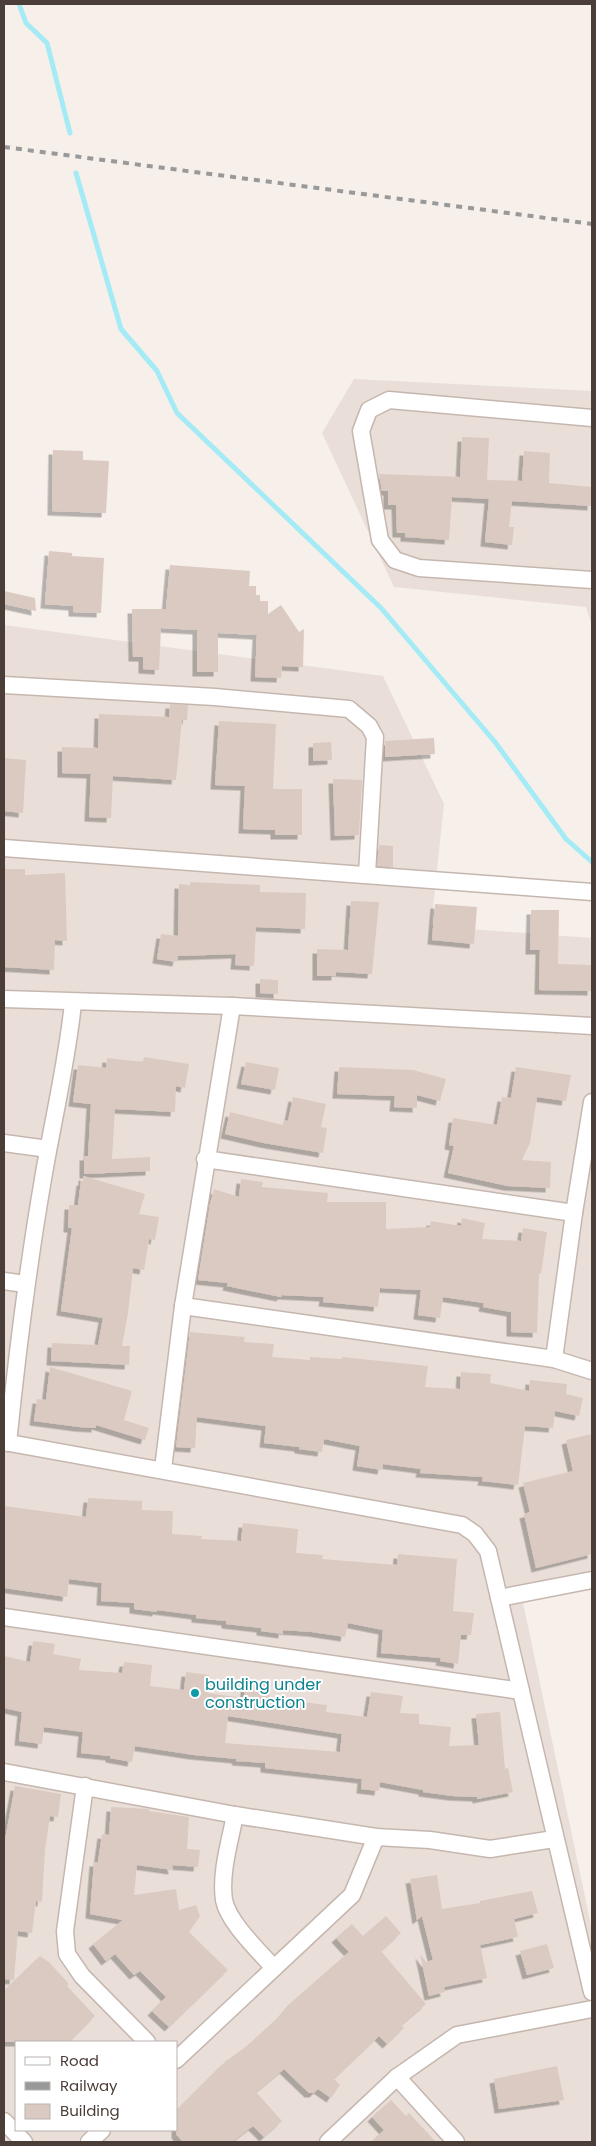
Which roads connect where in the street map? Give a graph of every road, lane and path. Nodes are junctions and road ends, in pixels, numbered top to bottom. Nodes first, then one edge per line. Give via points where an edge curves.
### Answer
1 (592, 418) edge
2 (592, 580) edge
3 (4, 685) edge
4 (4, 848) edge
5 (367, 874) junction
6 (592, 892) edge
7 (4, 999) edge
8 (74, 1003) junction
9 (232, 1006) junction
10 (592, 1026) edge
11 (592, 1102) edge
12 (4, 1143) edge
13 (48, 1149) junction
14 (205, 1159) junction
15 (574, 1213) junction
16 (4, 1281) edge
17 (25, 1284) junction
18 (182, 1306) junction
19 (554, 1359) junction
20 (592, 1371) edge
21 (6, 1442) edge
22 (163, 1469) junction
23 (592, 1580) edge
24 (499, 1598) junction
25 (4, 1617) edge
26 (521, 1691) junction
27 (4, 1772) edge
28 (84, 1786) junction
29 (235, 1815) junction
30 (376, 1837) junction
31 (554, 1839) junction
32 (274, 1968) junction
33 (592, 1992) edge
34 (592, 2009) edge
35 (146, 2041) edge
36 (178, 2058) edge
37 (397, 2077) junction
38 (4, 2121) edge
39 (101, 2131) edge
40 (24, 2142) edge
41 (89, 2142) edge
42 (328, 2142) edge
43 (456, 2142) edge

1 - 2 street via 388,400 369,410 360,431 380,540 395,560 419,568
3 - 5 street via 215,697 349,709 369,726 375,737
4 - 5 street
5 - 6 street
7 - 8 street
8 - 9 street
8 - 13 street
9 - 10 street
9 - 14 street
11 - 15 street
12 - 13 street
13 - 17 street
14 - 15 street
14 - 18 street
15 - 19 street
16 - 17 street
17 - 21 street
18 - 19 street
18 - 22 street
19 - 20 street
21 - 22 street
22 - 24 street via 462,1525 475,1534 488,1551
23 - 24 street
24 - 26 street
25 - 26 street
26 - 31 street
27 - 28 street
28 - 29 street
28 - 35 street via 65,1931 67,1954 82,1976
29 - 30 street
29 - 32 street via 224,1901 232,1918
30 - 31 street via 430,1840 490,1849
30 - 32 street via 352,1895
31 - 33 street
32 - 36 street
34 - 37 street via 458,2035
37 - 42 street
37 - 43 street
38 - 40 street
39 - 41 street

